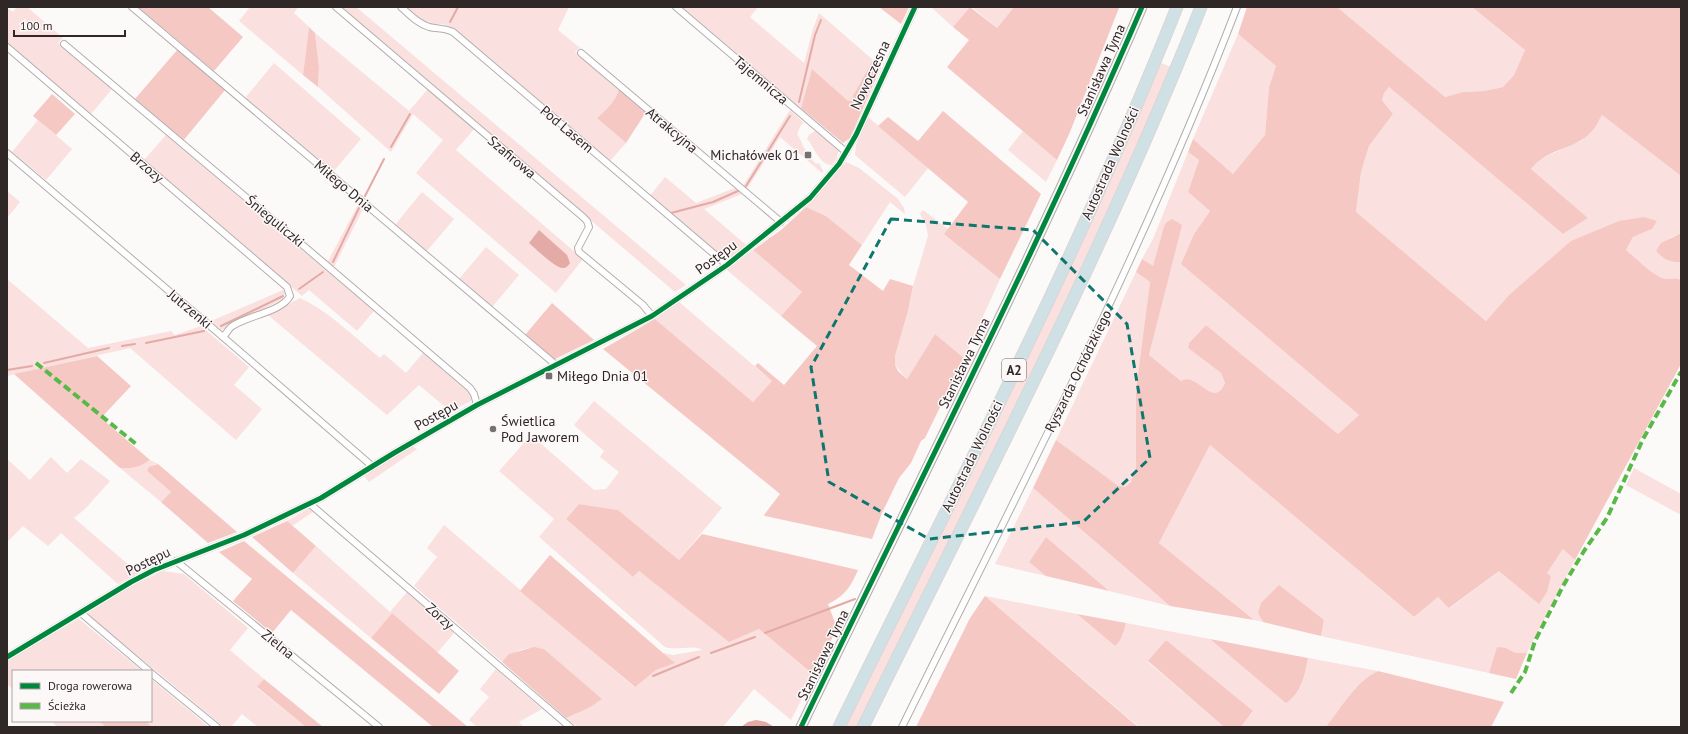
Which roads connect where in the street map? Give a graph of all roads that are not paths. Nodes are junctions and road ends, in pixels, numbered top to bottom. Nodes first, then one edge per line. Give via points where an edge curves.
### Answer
1 (132, 7) edge
2 (336, 7) edge
3 (401, 7) edge
4 (676, 7) edge
5 (915, 7) edge
6 (1142, 7) edge
7 (1177, 7) edge
8 (1201, 7) edge
9 (1237, 7) edge
10 (64, 44) dead end
11 (7, 47) edge
12 (581, 53) dead end
13 (846, 152) junction
14 (7, 153) edge
15 (781, 222) junction
16 (727, 265) junction
17 (652, 316) junction
18 (223, 337) junction
19 (556, 366) junction
20 (477, 406) junction
21 (372, 466) junction
22 (310, 504) junction
23 (176, 561) junction
24 (81, 613) junction
25 (7, 657) edge
26 (148, 670) edge
27 (152, 674) edge
28 (217, 727) edge
29 (379, 727) edge
30 (570, 727) edge
31 (801, 727) edge
32 (839, 727) edge
33 (863, 727) edge
34 (902, 727) edge

1 - 19 street, Miłego Dnia
2 - 17 street, Szafirowa via 583,217 590,227 580,243 579,252 643,305
3 - 16 street, Pod Lasem via 419,23 453,32
4 - 13 street, Tajemnicza
5 - 13 street, Nowoczesna
6 - 31 street, Stanisława Tyma via 1045,223
7 - 32 highway, Autostrada Wolności / A2 via 1094,202 1041,316
8 - 33 highway, Autostrada Wolności / A2 via 1149,132 1060,326
9 - 34 street, Ryszarda Ochódzkiego via 1189,128 1130,263
10 - 20 street, Śnieguliczki via 470,388
11 - 18 street, Brzozy via 287,288 290,296 288,300 231,327
12 - 15 street, Atrakcyjna
13 - 15 street, Postępu via 810,198
14 - 18 street, Jutrzenki
15 - 16 street, Postępu
16 - 17 street, Postępu
17 - 19 street, Postępu
18 - 21 street, Jutrzenki
19 - 20 street, Postępu
20 - 21 street, Postępu
21 - 22 street, Postępu
22 - 23 street, Postępu via 244,535
22 - 30 street, Zorzy
23 - 24 street, Postępu via 131,582
23 - 29 street, Zielna
24 - 25 street, Postępu
24 - 26 street
27 - 28 street

